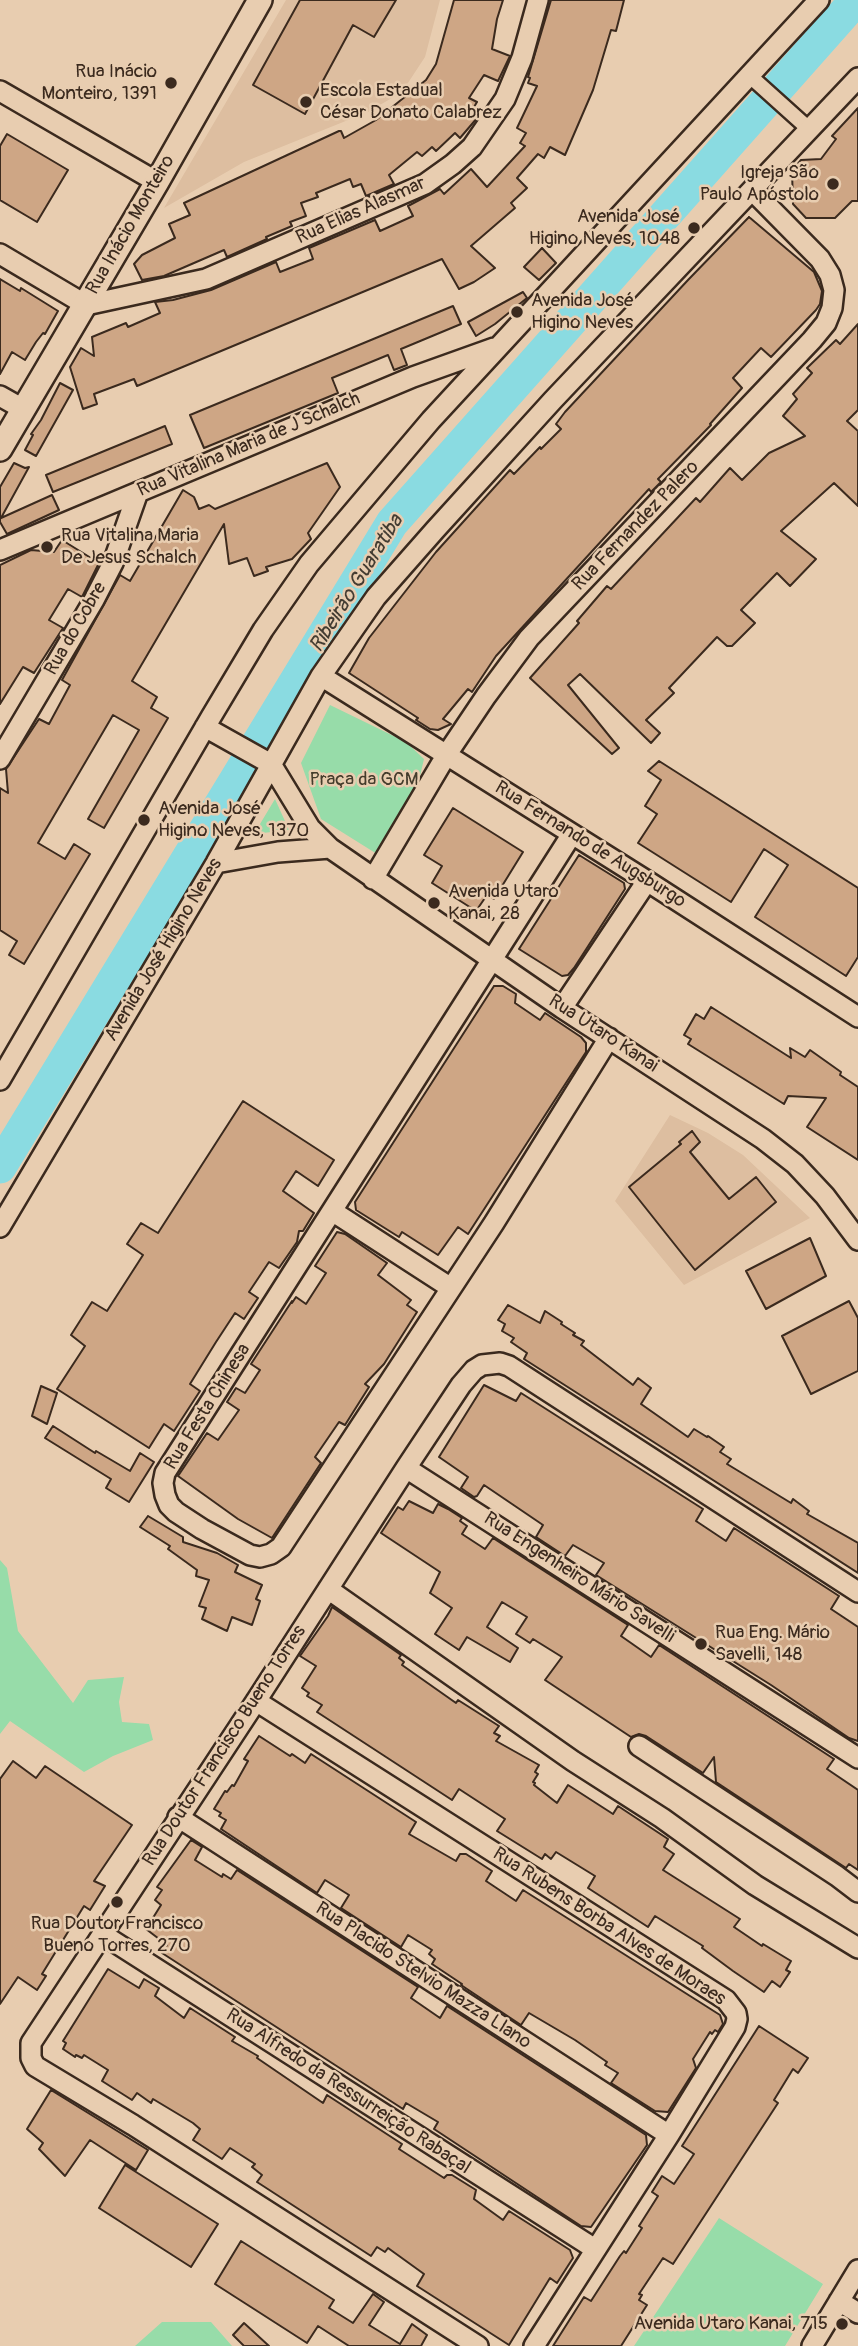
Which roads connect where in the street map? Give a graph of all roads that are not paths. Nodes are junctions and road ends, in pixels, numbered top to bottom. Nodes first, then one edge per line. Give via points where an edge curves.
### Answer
1 (260, 0) edge
2 (538, 0) edge
3 (819, 0) edge
4 (750, 76) junction
5 (858, 78) edge
6 (0, 91) edge
7 (810, 130) junction
8 (157, 182) junction
9 (752, 191) junction
10 (0, 254) edge
11 (86, 304) junction
12 (500, 346) junction
13 (0, 396) edge
14 (23, 410) junction
15 (0, 449) edge
16 (138, 492) junction
17 (0, 550) edge
18 (321, 676) junction
19 (213, 732) junction
20 (447, 754) junction
21 (0, 759) edge
22 (263, 759) junction
23 (572, 834) junction
24 (330, 848) junction
25 (216, 863) junction
26 (373, 879) junction
27 (647, 881) junction
28 (492, 960) junction
29 (562, 1008) junction
30 (858, 1017) edge
31 (609, 1038) junction
32 (0, 1080) edge
33 (332, 1211) junction
34 (0, 1227) edge
35 (858, 1240) edge
36 (451, 1288) junction
37 (406, 1468) junction
38 (328, 1589) junction
39 (858, 1592) edge
40 (256, 1701) junction
41 (639, 1746) dead end
42 (858, 1758) edge
43 (178, 1817) junction
44 (858, 1892) edge
45 (102, 1934) junction
46 (858, 1948) edge
47 (669, 2135) junction
48 (595, 2249) junction
49 (858, 2270) edge
50 (839, 2301) junction
51 (858, 2313) edge
52 (478, 2346) edge
53 (534, 2346) edge
54 (812, 2346) edge

1 - 8 street, Rua Inácio Monteiro
2 - 11 street, Rua Elias Alasmar via 505,99 472,147 425,184 206,279
3 - 4 street
4 - 7 street
4 - 12 street
5 - 7 street, Avenida José Higino Neves
6 - 8 street
7 - 9 street, Avenida José Higino Neves
8 - 11 street, Rua Inácio Monteiro
9 - 18 street, Avenida José Higino Neves via 435,530 376,597
9 - 20 street, Rua Fernandez Palero via 820,259 830,275 834,290 826,323 528,638
10 - 11 street
11 - 14 street, Rua Inácio Monteiro
12 - 16 street, Rua Vitalina Maria de J Schalch via 413,377
12 - 19 street via 309,564 264,631
13 - 14 street
14 - 15 street, Rua Inácio Monteiro
16 - 17 street, Rua Vitalina Maria de J Schalch
16 - 21 street, Rua do Cobre via 124,538 94,600
18 - 20 street, Rua Fernando de Augsburgo
18 - 22 street, Avenida José Higino Neves
19 - 22 street
19 - 32 street
20 - 23 street, Rua Fernando de Augsburgo
20 - 26 street, Rua Fernandez Palero
22 - 24 street, Rua Utaro Kanai via 310,828
22 - 25 street, Avenida José Higino Neves
23 - 27 street, Rua Fernando de Augsburgo
23 - 28 street, Rua Festa Chinesa
24 - 25 street
24 - 26 street, Rua Utaro Kanai
25 - 34 street, Avenida José Higino Neves
26 - 28 street, Rua Utaro Kanai
27 - 29 street
27 - 30 street, Rua Fernando de Augsburgo
28 - 29 street, Rua Utaro Kanai
28 - 33 street, Rua Festa Chinesa
29 - 31 street, Rua Utaro Kanai
31 - 35 street, Rua Utaro Kanai via 795,1164
31 - 36 street, Rua Festa Chinesa
33 - 36 street
33 - 36 street, Rua Festa Chinesa via 165,1473 169,1505 202,1529 250,1555 271,1554 281,1546
37 - 38 street, Rua Doutor Francisco Bueno Torres
37 - 39 street, Rua Doutor Francisco Bueno Torres via 474,1370 500,1363
37 - 42 street, Rua Engenheiro Mário Savelli
38 - 40 street, Rua Doutor Francisco Bueno Torres
38 - 46 street via 755,1885
40 - 43 street, Rua Doutor Francisco Bueno Torres
40 - 47 street, Rua Rubens Borba Alves de Moraes via 733,2007 735,2027
41 - 44 street
43 - 45 street, Rua Doutor Francisco Bueno Torres
43 - 47 street, Rua Placido Stelvio Mazza Llano
45 - 48 street, Rua Alfredo da Ressurreição Rabaçal
45 - 52 street, Rua Doutor Francisco Bueno Torres via 31,2043 35,2066
47 - 48 street, Rua Rubens Borba Alves de Moraes
48 - 53 street, Rua Rubens Borba Alves de Moraes
49 - 50 street
50 - 51 street
50 - 54 street

